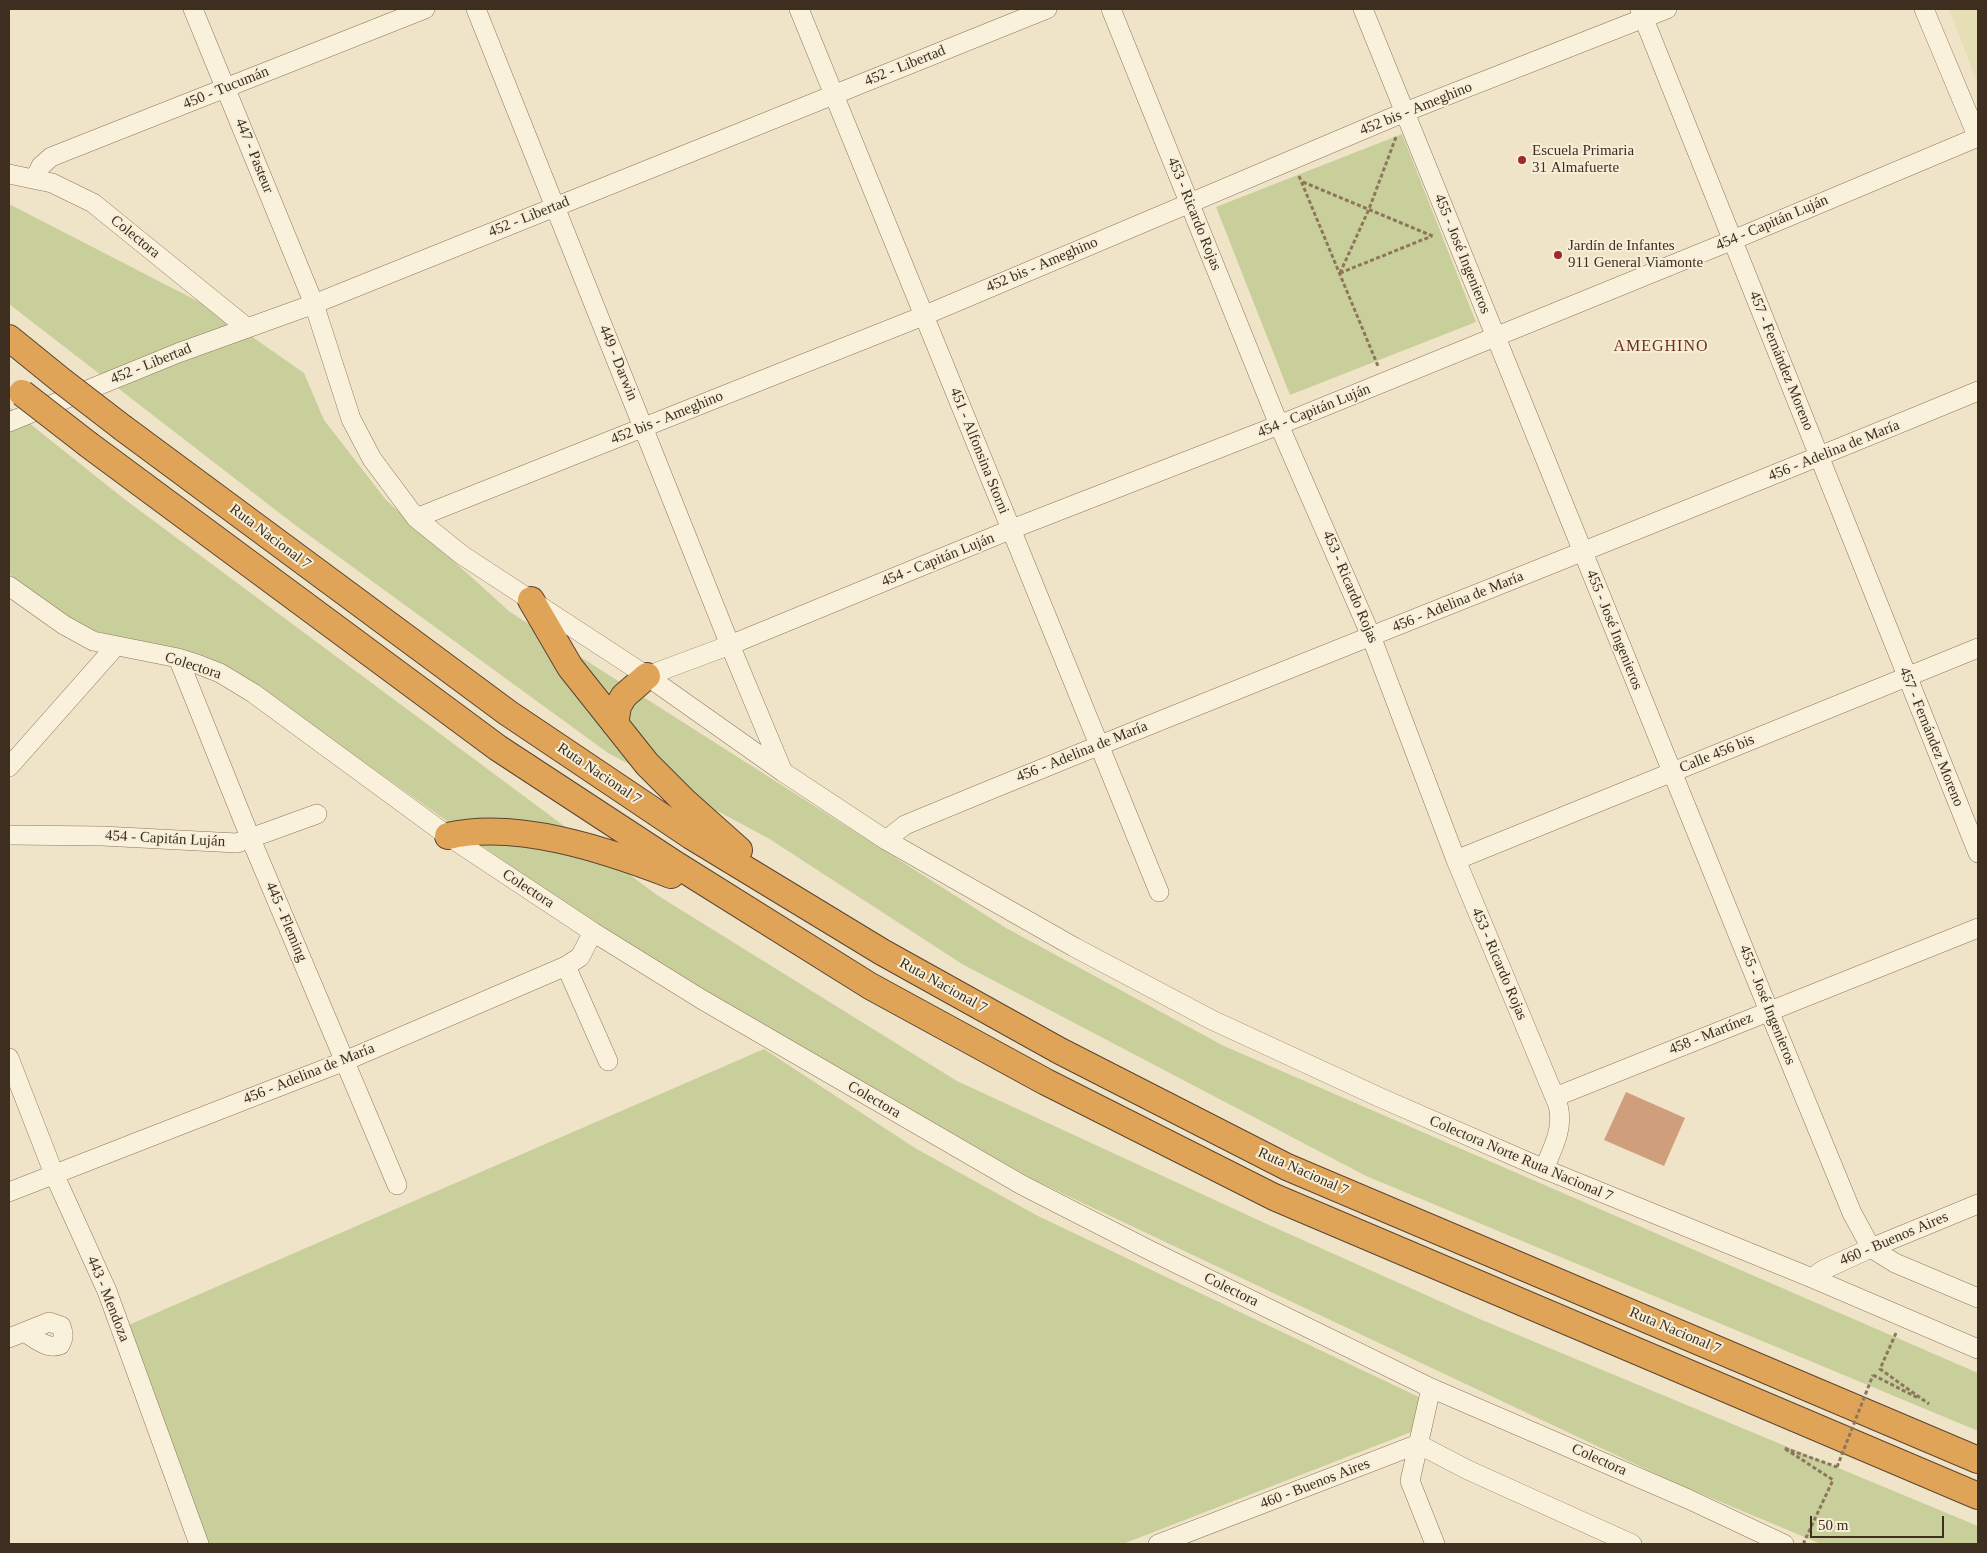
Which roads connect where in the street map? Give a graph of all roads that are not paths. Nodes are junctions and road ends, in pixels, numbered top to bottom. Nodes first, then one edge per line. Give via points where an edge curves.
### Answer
1 (194, 9) edge
2 (425, 9) edge
3 (476, 9) edge
4 (799, 9) edge
5 (1048, 9) edge
6 (1111, 9) edge
7 (1363, 9) edge
8 (1667, 9) edge
9 (1924, 9) edge
10 (1642, 13) edge
11 (226, 89) junction
12 (834, 95) junction
13 (1405, 112) junction
14 (1978, 137) edge
15 (9, 174) edge
16 (35, 178) junction
17 (1189, 202) junction
18 (555, 207) junction
19 (1734, 240) junction
20 (314, 304) junction
21 (923, 316) junction
22 (246, 327) junction
23 (1495, 337) junction
24 (9, 338) edge
25 (15, 388) edge
26 (1978, 391) edge
27 (9, 422) edge
28 (1279, 425) junction
29 (644, 427) junction
30 (1819, 457) junction
31 (416, 518) junction
32 (1012, 529) junction
33 (1583, 552) junction
34 (9, 586) edge
35 (531, 600) junction
36 (1371, 636) junction
37 (730, 645) junction
38 (116, 646) junction
39 (1978, 648) edge
40 (178, 658) junction
41 (647, 676) junction
42 (1906, 676) junction
43 (615, 724) junction
44 (1098, 745) junction
45 (9, 767) edge
46 (783, 772) junction
47 (1672, 772) junction
48 (317, 814) dead end
49 (9, 835) edge
50 (448, 836) junction
51 (250, 837) junction
52 (886, 840) junction
53 (1978, 853) edge
54 (1456, 860) junction
55 (1159, 892) dead end
56 (726, 896) junction
57 (816, 912) junction
58 (1978, 928) edge
59 (592, 932) junction
60 (566, 966) junction
61 (1769, 1011) junction
62 (9, 1058) edge
63 (345, 1060) junction
64 (608, 1061) dead end
65 (1555, 1097) junction
66 (1544, 1169) junction
67 (54, 1174) junction
68 (397, 1185) dead end
69 (9, 1192) edge
70 (1978, 1204) edge
71 (1871, 1248) junction
72 (1812, 1278) junction
73 (1978, 1298) edge
74 (1978, 1349) edge
75 (1431, 1388) junction
76 (1418, 1444) junction
77 (1978, 1460) edge
78 (1978, 1496) edge
79 (1165, 1543) edge
80 (199, 1544) edge
81 (1435, 1544) edge
82 (1632, 1544) edge
83 (1784, 1544) edge

1 - 11 street, 447 - Pasteur
2 - 11 street, 450 - Tucumán
3 - 18 street, 449 - Darwin
4 - 12 street, 451 - Alfonsina Storni
5 - 12 street, 452 - Libertad
6 - 17 street, 453 - Ricardo Rojas
7 - 13 street, 455 - José Ingenieros
8 - 10 street, 452 bis - Ameghino
9 - 14 street
10 - 13 street, 452 bis - Ameghino
10 - 19 street, 457 - Fernández Moreno
11 - 16 street, 450 - Tucumán via 51,157
11 - 20 street, 447 - Pasteur
12 - 18 street, 452 - Libertad
12 - 21 street, 451 - Alfonsina Storni
13 - 17 street, 452 bis - Ameghino
13 - 23 street, 455 - José Ingenieros
14 - 19 street, 454 - Capitán Luján
15 - 16 street, Colectora
16 - 22 street, Colectora via 74,192 93,203
17 - 21 street, 452 bis - Ameghino
17 - 28 street, 453 - Ricardo Rojas
18 - 20 street, 452 - Libertad
18 - 29 street, 449 - Darwin
19 - 23 street, 454 - Capitán Luján
19 - 30 street, 457 - Fernández Moreno
20 - 22 street, 452 - Libertad
20 - 31 street via 351,419 372,459
21 - 29 street, 452 bis - Ameghino
21 - 32 street, 451 - Alfonsina Storni
22 - 27 street, 452 - Libertad
23 - 28 street, 454 - Capitán Luján
23 - 33 street, 455 - José Ingenieros
24 - 57 highway, Ruta Nacional 7, bridge via 124,428 508,713 691,836
25 - 56 highway, bridge via 498,748
26 - 30 street, 456 - Adelina de María
28 - 32 street, 454 - Capitán Luján
28 - 36 street, 453 - Ricardo Rojas
29 - 31 street, 452 bis - Ameghino
29 - 37 street, 449 - Darwin
30 - 33 street, 456 - Adelina de María
30 - 42 street, 457 - Fernández Moreno
31 - 35 street via 462,555
32 - 37 street, 454 - Capitán Luján
32 - 44 street, 451 - Alfonsina Storni
33 - 36 street, 456 - Adelina de María
33 - 47 street, 455 - José Ingenieros
34 - 38 street, Colectora via 80,635
35 - 41 street
35 - 43 highway via 570,667
36 - 44 street, 456 - Adelina de María
36 - 54 street, 453 - Ricardo Rojas
37 - 41 street, 454 - Capitán Luján
37 - 46 street, 449 - Darwin
38 - 40 street, Colectora
38 - 45 street
39 - 42 street, Calle 456 bis
40 - 50 street, Colectora via 220,673 253,693
40 - 51 street, 445 - Fleming
41 - 43 highway via 624,696 618,706
41 - 46 street
42 - 47 street, Calle 456 bis
42 - 53 street, 457 - Fernández Moreno
43 - 57 highway via 647,764 690,807
44 - 52 street, 456 - Adelina de María via 905,824
44 - 55 street, 451 - Alfonsina Storni
46 - 52 street
47 - 54 street, Calle 456 bis
47 - 61 street, 455 - José Ingenieros
48 - 51 street, 454 - Capitán Luján
49 - 51 street, 454 - Capitán Luján via 237,843
50 - 56 highway via 485,830 540,835 639,863
50 - 59 street, Colectora
51 - 63 street, 445 - Fleming
52 - 66 street, Colectora Norte Ruta Nacional 7 via 1074,947 1212,1020
54 - 65 street, 453 - Ricardo Rojas
56 - 78 highway via 870,986 1046,1082 1274,1197
57 - 77 highway, Ruta Nacional 7 via 1060,1051 1287,1167
58 - 61 street, 458 - Martínez
59 - 60 street, 456 - Adelina de María via 580,957
59 - 75 street, Colectora via 726,1014 1022,1185
60 - 63 street, 456 - Adelina de María
60 - 64 street
61 - 65 street, 458 - Martínez
61 - 71 street, 455 - José Ingenieros via 1852,1213
62 - 67 street, 443 - Mendoza
63 - 67 street, 456 - Adelina de María
63 - 68 street, 445 - Fleming
65 - 66 street, 453 - Ricardo Rojas via 1561,1116 1560,1129
66 - 72 street, Colectora Norte Ruta Nacional 7
67 - 69 street, 456 - Adelina de María
67 - 80 street, 443 - Mendoza via 107,1291
70 - 71 street, 460 - Buenos Aires
71 - 72 street, 460 - Buenos Aires
71 - 73 street via 1896,1263
72 - 74 street, Colectora Norte Ruta Nacional 7
75 - 76 street
75 - 83 street, Colectora
76 - 79 street, 460 - Buenos Aires
76 - 81 street via 1410,1481
76 - 82 street

